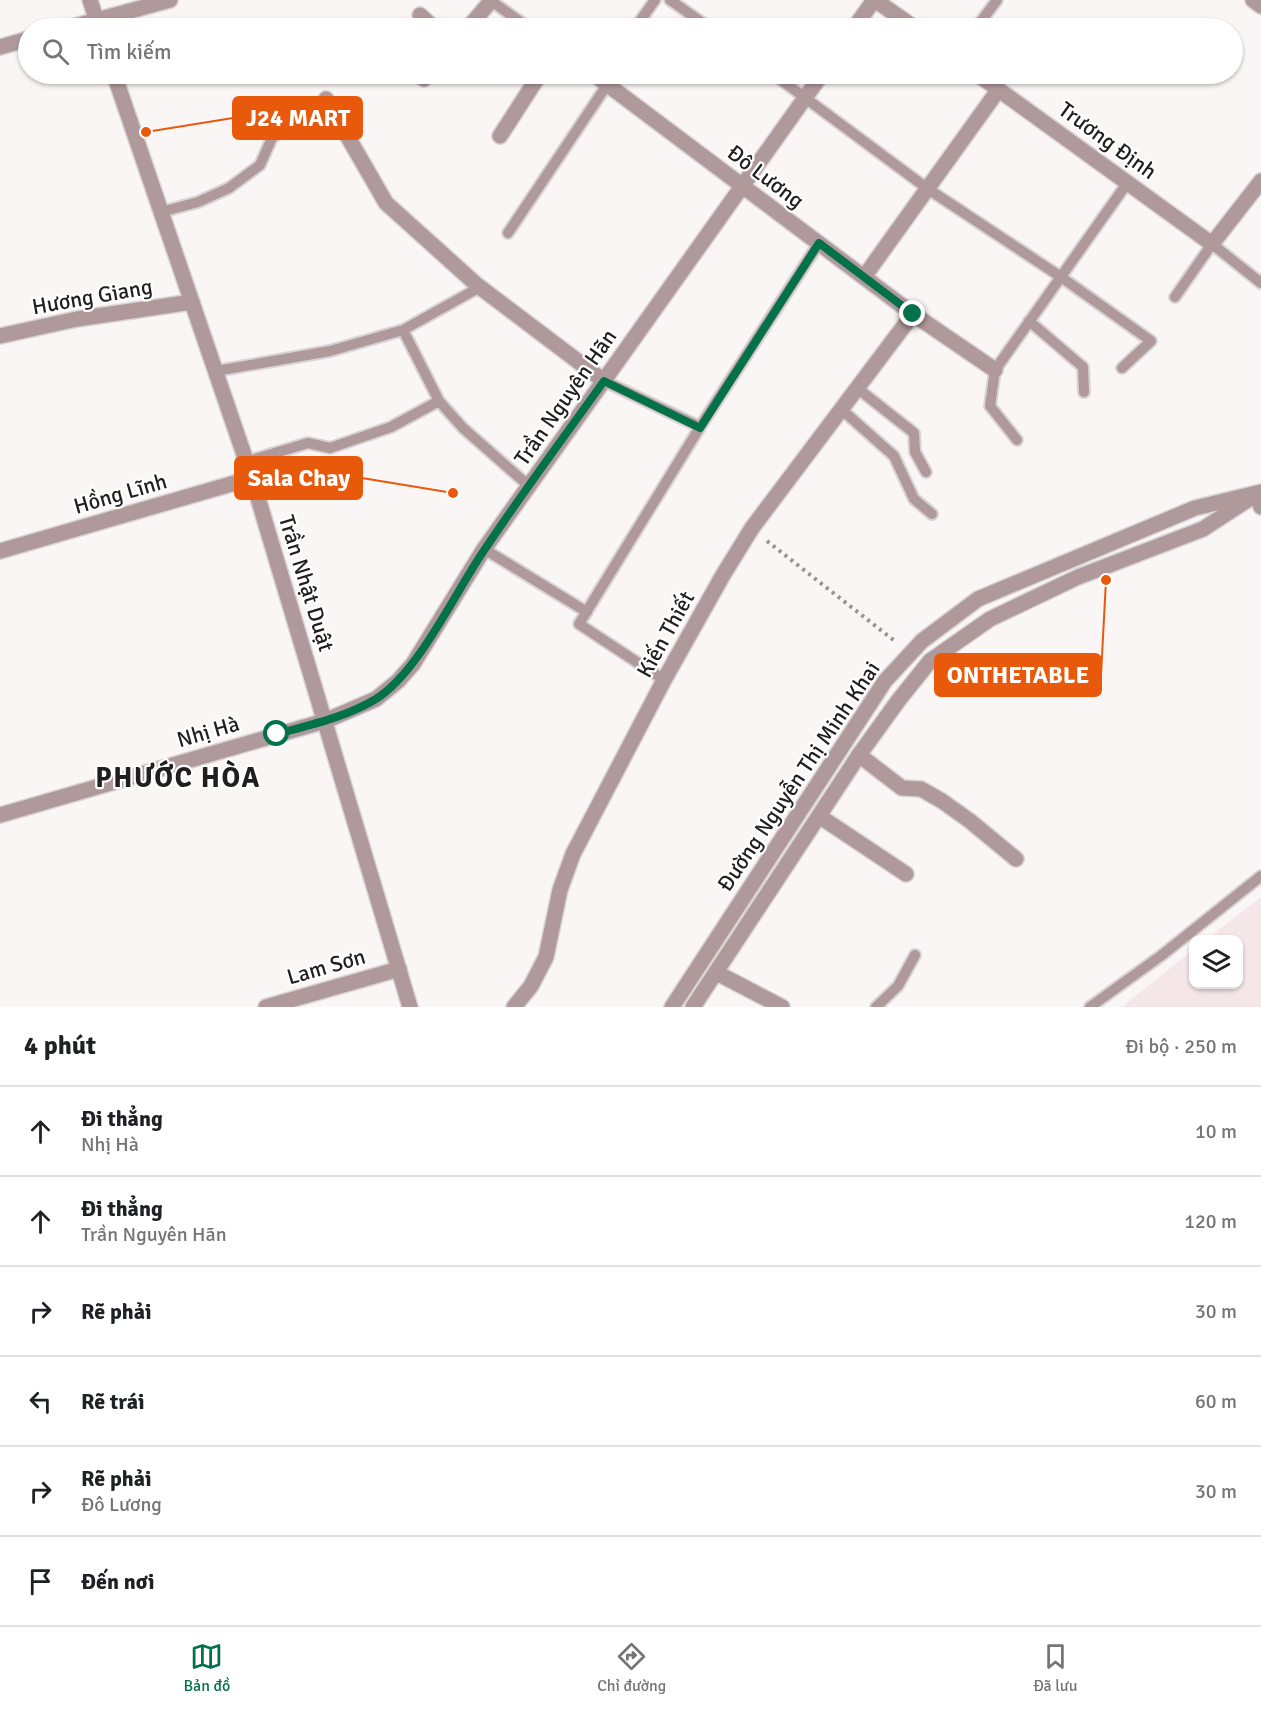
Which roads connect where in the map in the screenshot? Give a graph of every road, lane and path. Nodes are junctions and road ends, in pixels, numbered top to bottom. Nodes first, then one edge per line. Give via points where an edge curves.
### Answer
1 (90, 0) edge
2 (170, 0) edge
3 (491, 0) edge
4 (655, 0) edge
5 (670, 0) edge
6 (875, 0) edge
7 (997, 0) edge
8 (1253, 0) edge
9 (1261, 6) edge
10 (420, 15) dead end
11 (96, 18) edge
12 (118, 18) edge
13 (423, 18) edge
14 (476, 18) edge
15 (515, 18) edge
16 (642, 18) edge
17 (696, 18) edge
18 (862, 18) edge
19 (901, 18) edge
20 (984, 18) edge
21 (18, 42) edge
22 (0, 47) edge
23 (117, 84) edge
24 (534, 84) edge
25 (596, 84) edge
26 (608, 84) edge
27 (787, 84) edge
28 (815, 84) edge
29 (992, 84) edge
30 (999, 89) junction
31 (806, 97) junction
32 (326, 99) joint
33 (500, 136) dead end
34 (1261, 181) edge
35 (1128, 182) junction
36 (742, 186) junction
37 (928, 189) junction
38 (161, 212) junction
39 (508, 233) dead end
40 (819, 243) junction
41 (1212, 244) junction
42 (864, 277) junction
43 (1061, 277) junction
44 (1261, 284) edge
45 (477, 285) junction
46 (1175, 297) dead end
47 (192, 302) junction
48 (913, 314) junction
49 (1029, 321) junction
50 (403, 330) junction
51 (0, 336) edge
52 (1122, 368) dead end
53 (995, 370) junction
54 (216, 371) junction
55 (604, 381) junction
56 (857, 388) junction
57 (1084, 392) dead end
58 (439, 401) junction
59 (841, 408) junction
60 (700, 428) junction
61 (1017, 440) dead end
62 (245, 462) junction
63 (926, 472) dead end
64 (252, 478) junction
65 (529, 486) junction
66 (1259, 498) edge
67 (932, 514) dead end
68 (752, 528) junction
69 (484, 549) junction
70 (0, 551) edge
71 (587, 612) junction
72 (910, 653) junction
73 (664, 680) junction
74 (325, 721) junction
75 (859, 755) junction
76 (0, 814) edge
77 (819, 816) junction
78 (1016, 858) dead end
79 (906, 874) dead end
80 (1261, 876) edge
81 (915, 955) dead end
82 (701, 963) junction
83 (399, 969) junction
84 (717, 973) junction
85 (266, 1007) edge
86 (410, 1007) edge
87 (514, 1007) edge
88 (672, 1007) edge
89 (693, 1007) edge
90 (782, 1007) edge
91 (876, 1007) edge
92 (1090, 1007) edge

1 - 11 street
2 - 12 street
3 - 14 street
3 - 15 lane
4 - 16 lane
5 - 17 lane
6 - 18 street
6 - 19 street
7 - 20 lane
8 - 9 street
10 - 13 street
21 - 22 street
23 - 38 street, Trần Nhật Duật
24 - 33 street
25 - 39 lane
26 - 36 street, Đô Lương
27 - 31 lane
28 - 31 street, Trần Nguyên Hãn
29 - 30 street, Trương Định
30 - 35 street, Trương Định
30 - 37 street
31 - 36 street, Trần Nguyên Hãn
31 - 37 lane
32 - 38 lane via 272,138 260,165 229,188
32 - 45 street via 386,203
34 - 41 street
35 - 41 street, Trương Định
35 - 43 lane
36 - 40 street, Đô Lương
36 - 55 street, Trần Nguyên Hãn
37 - 42 street
37 - 43 lane
38 - 47 street, Trần Nhật Duật
40 - 42 street, Đô Lương
40 - 60 lane
41 - 44 lane
41 - 46 lane
42 - 48 street, Đô Lương
43 - 49 lane
43 - 52 lane via 1151,341
45 - 50 lane via 473,291
45 - 55 street
47 - 51 street, Hương Giang via 77,319
47 - 54 street, Trần Nhật Duật
48 - 53 street, Đô Lương
48 - 56 street, Kiến Thiết
49 - 53 lane
49 - 57 lane via 1083,366
50 - 54 lane via 330,351
50 - 58 lane
53 - 61 lane via 990,406
54 - 62 street, Trần Nhật Duật
55 - 60 lane
55 - 65 street, Trần Nguyên Hãn
56 - 59 street, Kiến Thiết
56 - 63 lane via 914,433 915,452
58 - 62 lane via 391,427 330,448 308,442
58 - 65 lane via 463,428
59 - 67 lane via 894,456 914,499
59 - 68 street, Kiến Thiết
60 - 71 lane
62 - 64 street, Trần Nhật Duật
64 - 70 street, Hồng Lĩnh
64 - 74 street, Trần Nhật Duật
65 - 69 street, Trần Nguyên Hãn
66 - 72 street, Đường Nguyễn Thị Minh Khai via 1195,508 978,599
66 - 75 street, Đường Nguyễn Thị Minh Khai via 1203,529 1078,577 990,619 930,661
68 - 72 path
68 - 73 street, Kiến Thiết
69 - 71 lane
69 - 74 street, Trần Nguyên Hãn via 413,664 398,681 376,699
71 - 73 lane via 579,624
72 - 82 street, Đường Nguyễn Thị Minh Khai via 885,681
73 - 87 street, Kiến Thiết via 573,854 560,890 546,957
74 - 76 street, Nhị Hà
74 - 83 street, Trần Nhật Duật
75 - 77 street, Đường Nguyễn Thị Minh Khai
75 - 78 street via 902,788 921,789 942,801
77 - 79 street
77 - 84 street, Đường Nguyễn Thị Minh Khai
80 - 92 lane
81 - 91 lane via 898,986
82 - 84 street
82 - 88 street, Đường Nguyễn Thị Minh Khai
83 - 85 street, Lam Sơn
83 - 86 street, Trần Nhật Duật
84 - 89 street, Đường Nguyễn Thị Minh Khai
84 - 90 street

